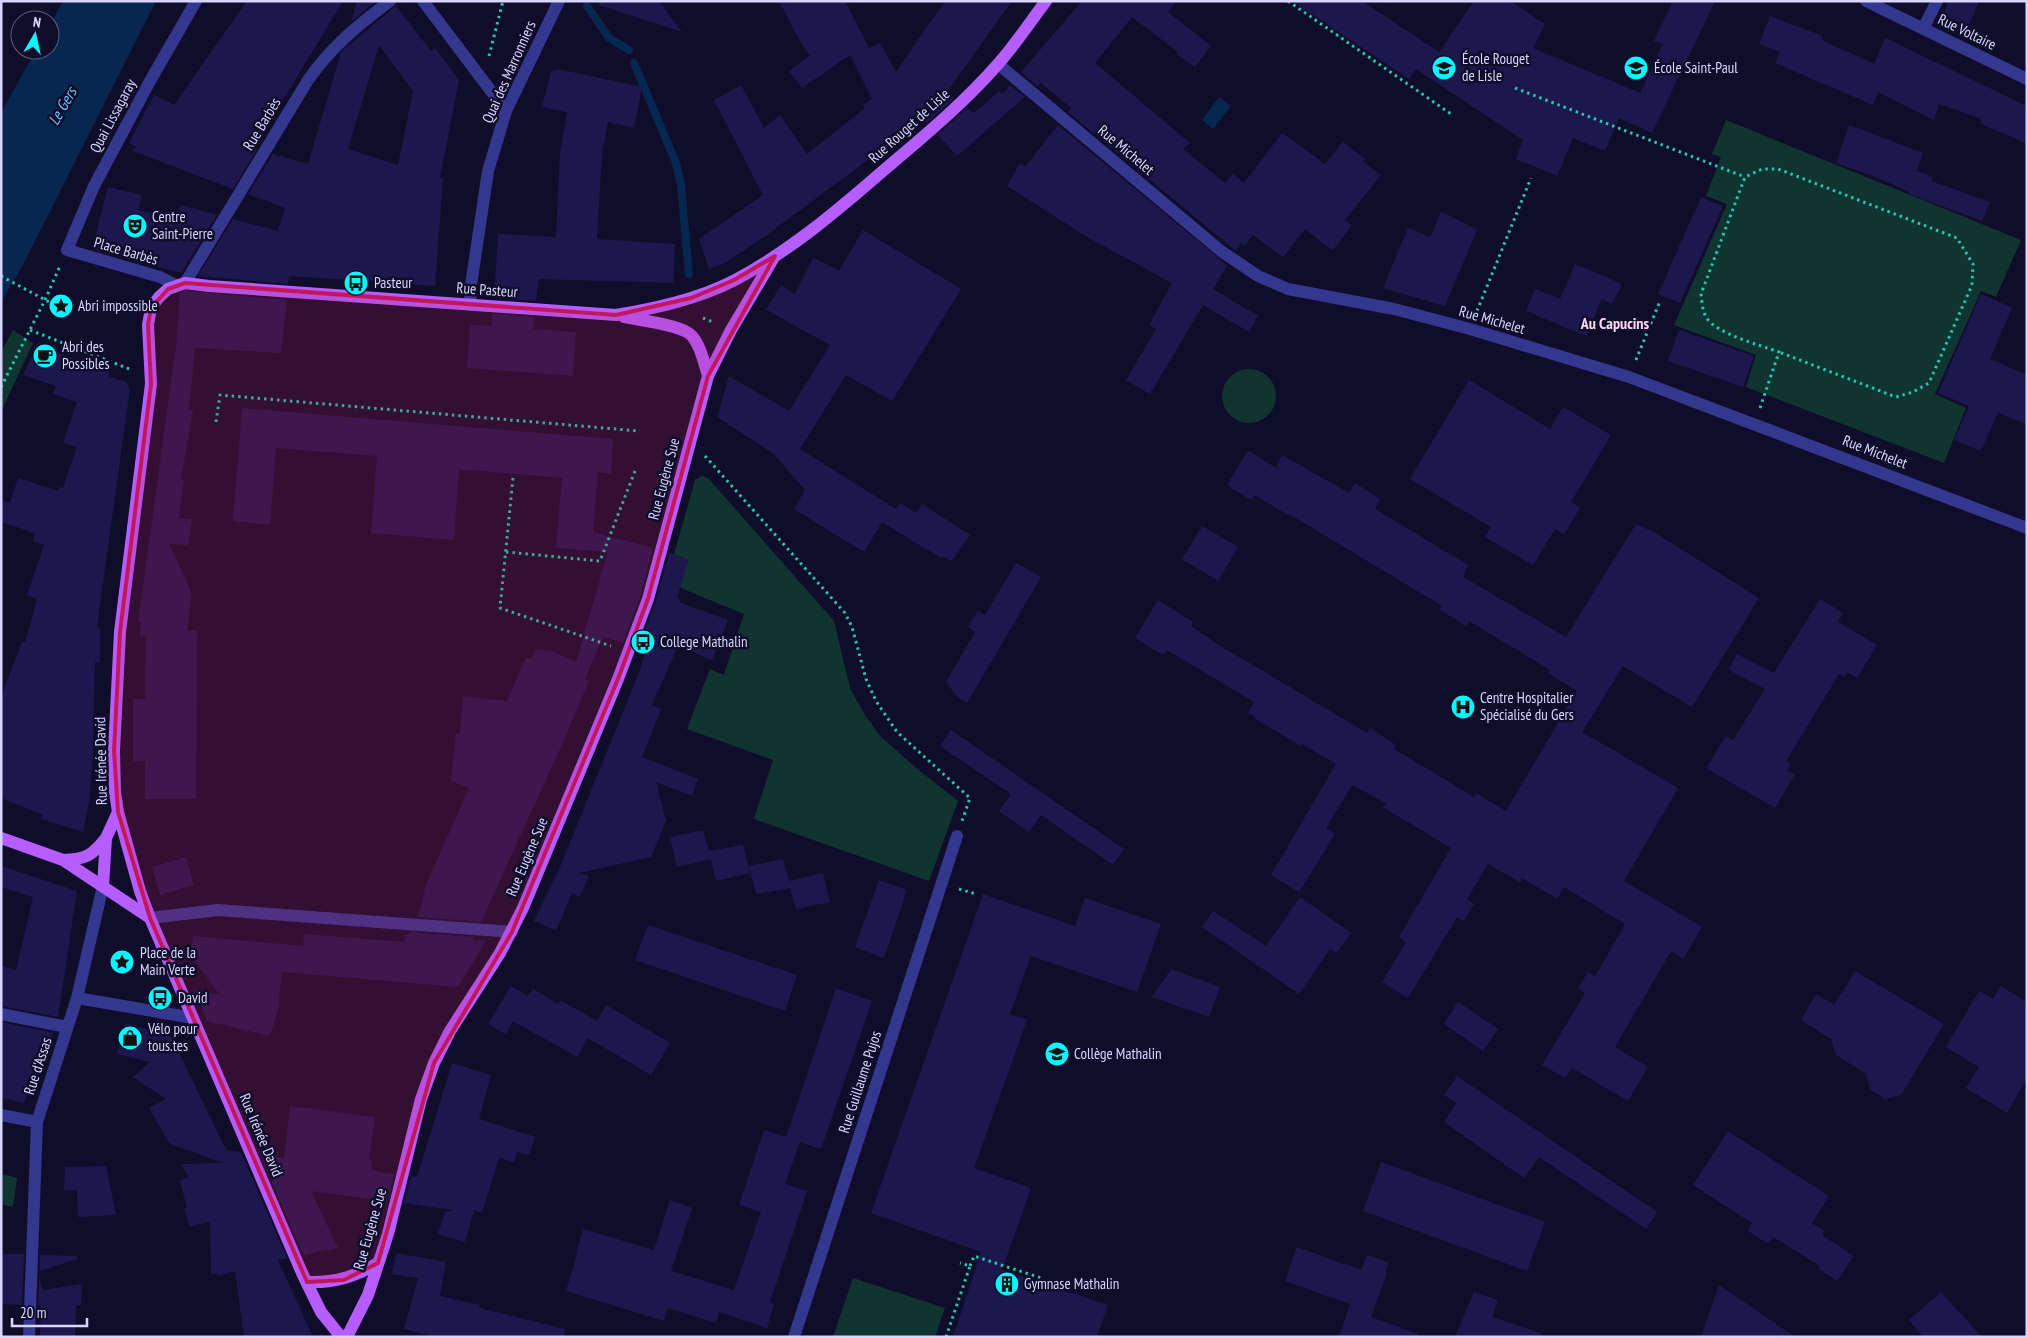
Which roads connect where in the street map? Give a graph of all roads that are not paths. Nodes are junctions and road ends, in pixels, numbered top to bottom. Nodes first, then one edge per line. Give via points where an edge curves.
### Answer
1 (196, 1) edge
2 (390, 1) edge
3 (423, 1) edge
4 (559, 1) edge
5 (1046, 1) edge
6 (1866, 1) edge
7 (1937, 1) edge
8 (1924, 29) junction
9 (998, 64) junction
10 (2027, 79) edge
11 (506, 111) junction
12 (66, 250) joint
13 (775, 256) junction
14 (180, 284) junction
15 (470, 305) junction
16 (616, 315) junction
17 (708, 376) junction
18 (2027, 528) edge
19 (118, 812) junction
20 (957, 836) road end
21 (1, 838) edge
22 (106, 838) junction
23 (63, 860) junction
24 (103, 886) junction
25 (150, 918) junction
26 (512, 932) junction
27 (77, 998) junction
28 (1, 1014) edge
29 (193, 1018) junction
30 (67, 1027) junction
31 (1, 1114) edge
32 (37, 1122) junction
33 (378, 1262) junction
34 (307, 1282) junction
35 (29, 1337) edge
36 (341, 1337) edge
37 (347, 1337) edge
38 (794, 1337) edge

1 - 12 street, Quai Lissagaray via 94,186
2 - 14 street, Rue Barbès via 352,30 322,61
3 - 11 street
4 - 11 street, Quai des Marronniers
5 - 9 main road, Rue Rouget de Lisle
6 - 8 street, Rue Voltaire
7 - 8 street
8 - 10 street, Rue Voltaire
9 - 13 main road, Rue Rouget de Lisle via 912,146
9 - 18 street, Rue Michelet via 1221,251 1258,276 1288,289 1394,309 1629,377
11 - 15 street, Quai des Marronniers via 488,171
12 - 14 street, Place Barbès
13 - 16 main road, Rue Pasteur via 734,280 691,298 654,309
13 - 17 main road, Rue Eugène Sue
14 - 15 main road, Rue Pasteur
14 - 19 main road, Rue Irénée David via 159,297 151,308 148,325 151,384 119,651 114,752
15 - 16 main road, Rue Pasteur
16 - 17 main road via 671,326 692,335
17 - 26 main road, Rue Eugène Sue via 648,599
19 - 22 main road, Rue d'Assas
19 - 25 main road, Rue Irénée David
20 - 38 street, Rue Guillaume Pujos
21 - 23 main road
22 - 23 main road via 97,851 83,859
22 - 24 main road, Rue d'Assas
23 - 24 main road
24 - 25 main road
24 - 27 street, Rue d'Assas
25 - 26 street via 218,910
25 - 29 main road, Rue Irénée David
26 - 33 main road, Rue Eugène Sue via 450,1031 434,1063 421,1099 388,1234
27 - 29 street
27 - 30 street, Rue d'Assas
28 - 30 street
29 - 34 main road, Rue Irénée David
30 - 32 street, Rue d'Assas
31 - 32 street
32 - 35 street, Rue d'Assas
33 - 34 main road via 344,1280
33 - 37 main road, Rue Eugène Sue via 368,1295
34 - 36 main road, Rue Irénée David via 321,1312

